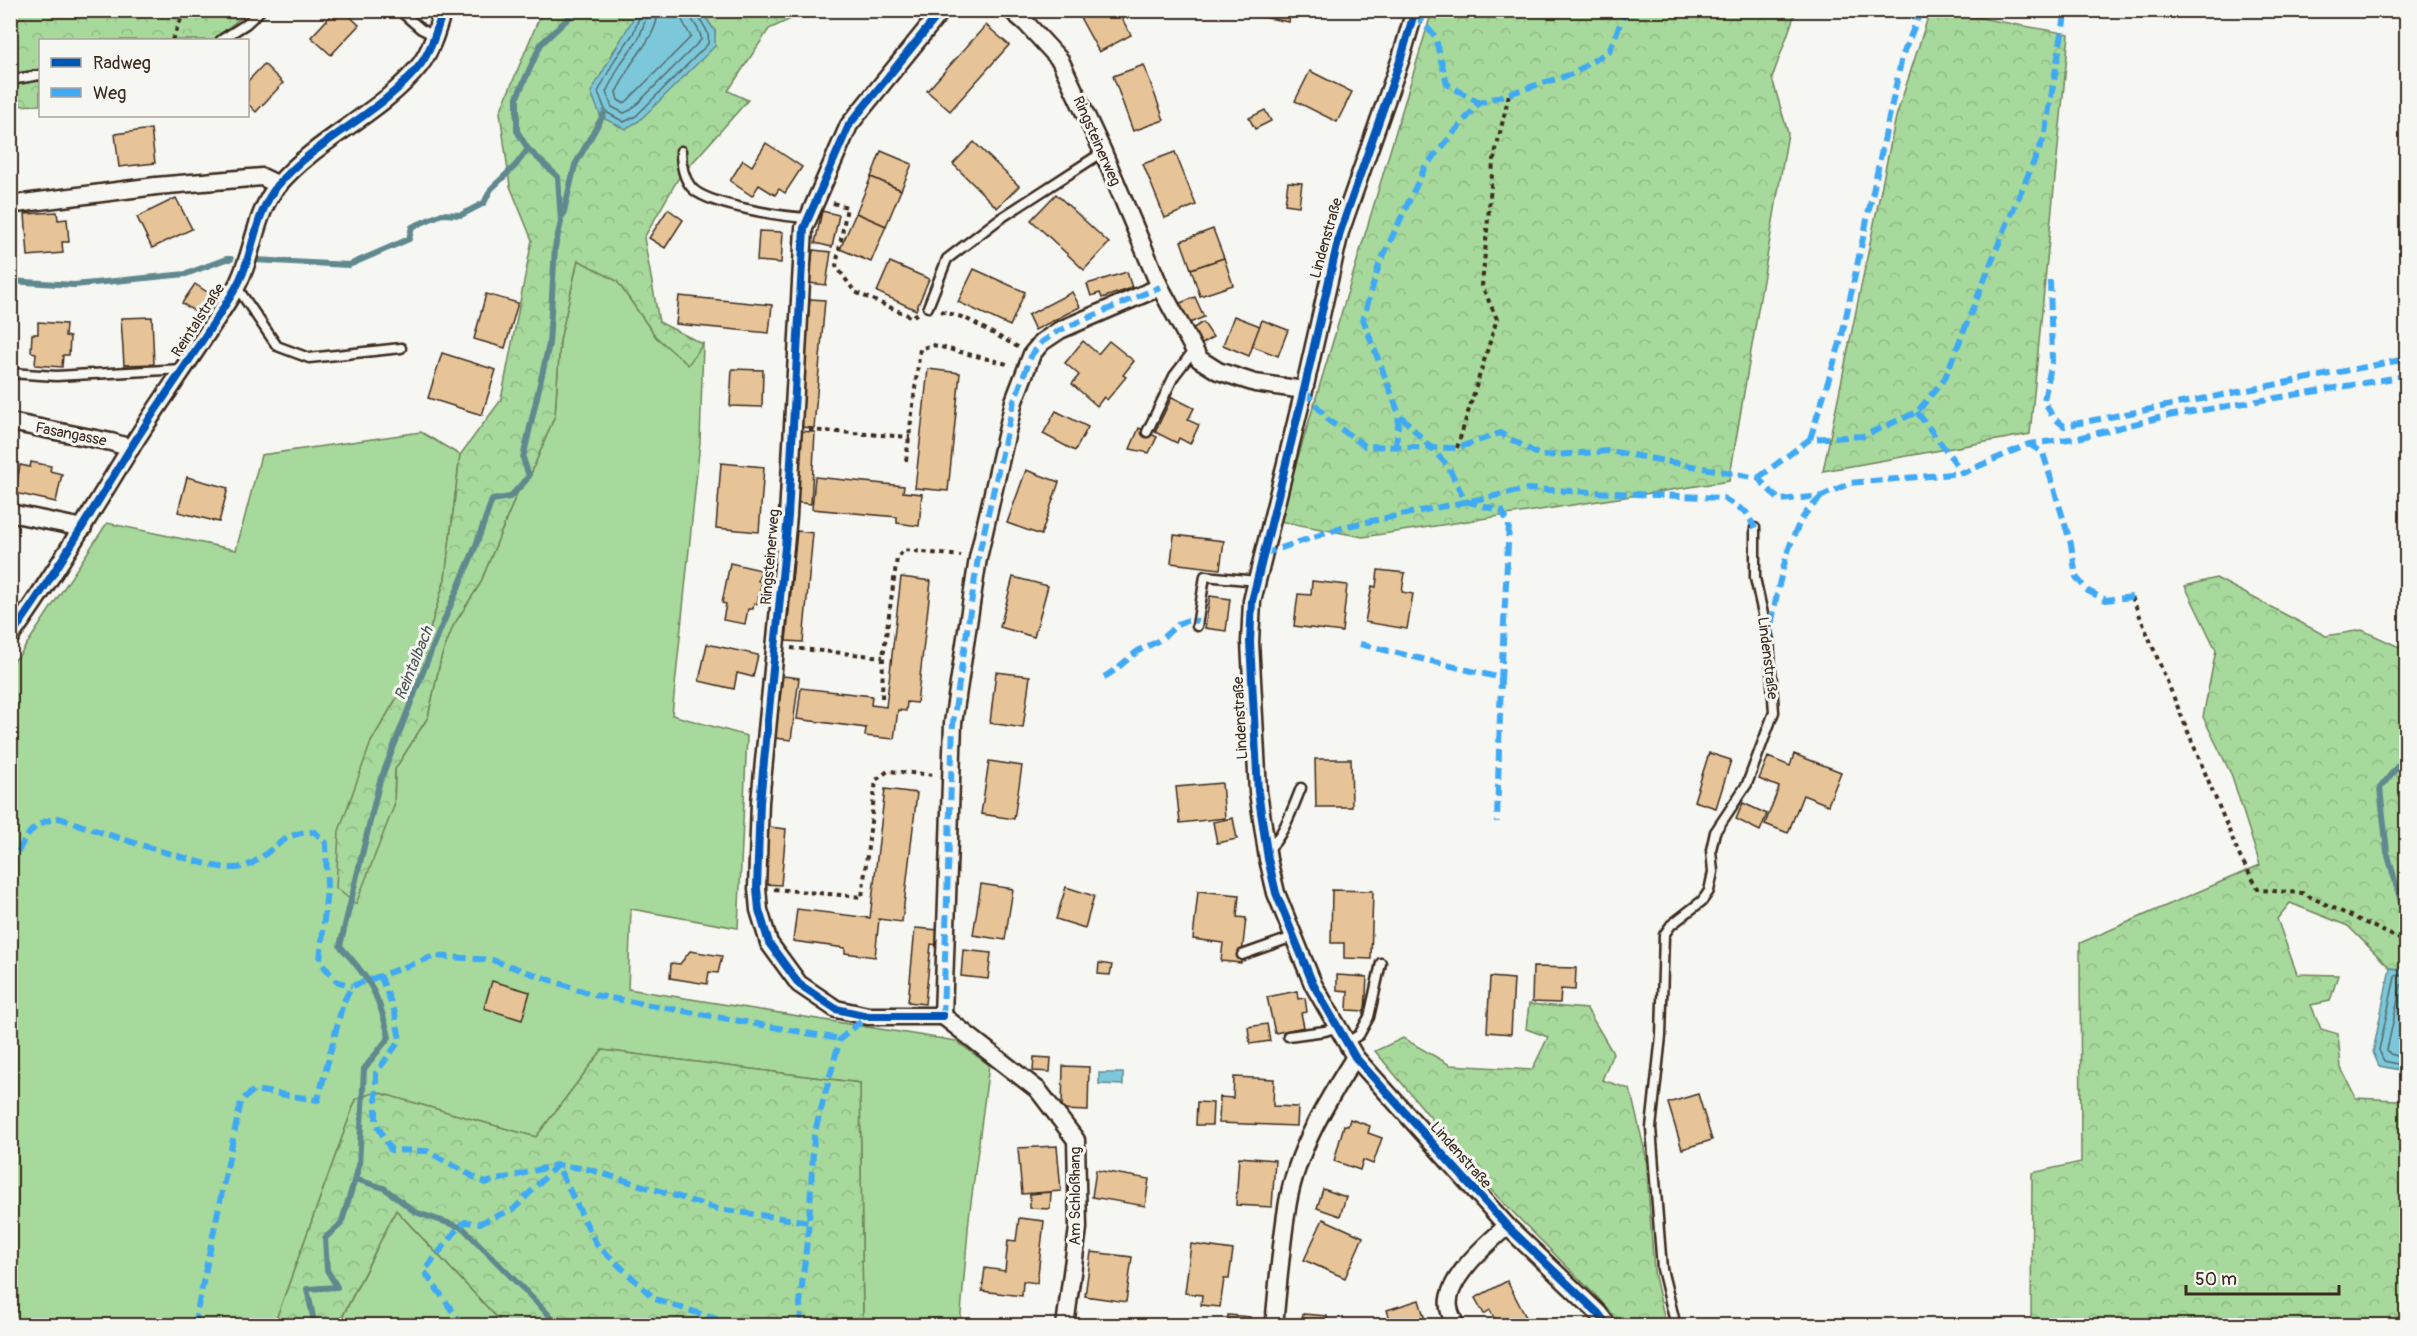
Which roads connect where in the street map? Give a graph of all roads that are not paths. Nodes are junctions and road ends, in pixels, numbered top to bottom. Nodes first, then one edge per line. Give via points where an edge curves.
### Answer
1 (261, 10) edge
2 (399, 10) edge
3 (443, 10) edge
4 (942, 10) edge
5 (1011, 10) edge
6 (1415, 10) edge
7 (435, 36) junction
8 (223, 39) edge
9 (39, 75) edge
10 (10, 80) edge
11 (681, 151) dead end
12 (1103, 152) junction
13 (279, 185) junction
14 (16, 204) dead end
15 (808, 218) junction
16 (236, 286) junction
17 (1160, 287) junction
18 (928, 307) road end
19 (401, 348) dead end
20 (1194, 350) junction
21 (183, 369) junction
22 (10, 373) edge
23 (1304, 390) junction
24 (10, 422) edge
25 (1147, 432) dead end
26 (131, 448) junction
27 (10, 513) edge
28 (83, 528) junction
29 (1755, 528) dead end
30 (1257, 582) junction
31 (1197, 626) dead end
32 (10, 637) edge
33 (1300, 788) dead end
34 (1267, 850) junction
35 (1293, 937) junction
36 (1242, 955) dead end
37 (1381, 963) dead end
38 (943, 1016) junction
39 (1338, 1027) junction
40 (1288, 1036) dead end
41 (1351, 1049) junction
42 (1507, 1226) junction
43 (1065, 1326) edge
44 (1274, 1326) edge
45 (1455, 1326) edge
46 (1608, 1326) edge
47 (1676, 1326) edge

1 - 8 lane
2 - 7 lane
3 - 7 street, Reintalstraße
4 - 15 street, Ringsteinerweg via 849,125
5 - 12 street, Ringsteinerweg via 1060,60
6 - 23 street, Lindenstraße via 1340,231
7 - 13 street, Reintalstraße via 421,63 393,93 308,156
9 - 10 lane
11 - 15 lane via 681,165 691,187 700,193 758,212
12 - 17 street, Ringsteinerweg
12 - 18 lane via 998,220 947,259
13 - 14 street via 262,177
13 - 16 street, Reintalstraße via 266,202
15 - 38 street, Ringsteinerweg via 804,228 788,516 760,802 759,910 769,943 799,984 836,1009 868,1016
16 - 19 lane, Reintalstraße via 278,346 309,357
16 - 21 street, Reintalstraße
17 - 20 street, Ringsteinerweg
17 - 38 street via 1060,330 1042,342 1029,361 1014,401 978,558 953,723
20 - 23 street, Ringsteinerweg via 1198,359 1218,371 1255,383
20 - 25 lane via 1174,376
21 - 22 lane via 56,376
21 - 26 street, Reintalstraße
23 - 30 street, Lindenstraße
24 - 26 street, Fasangasse
26 - 28 street, Reintalstraße
27 - 28 street
28 - 32 street, Reintalstraße
29 - 47 lane, Lindenstraße via 1755,578 1768,641 1774,712 1747,784 1715,831 1710,891 1664,935 1661,1036 1651,1128 1662,1269
30 - 31 lane via 1205,576
30 - 34 street, Lindenstraße via 1250,642 1258,792
33 - 34 lane via 1284,826
34 - 35 street, Lindenstraße via 1276,893
35 - 36 lane
35 - 39 street, Lindenstraße via 1312,984
37 - 41 lane via 1368,1017
38 - 43 street, Am Schloßhang via 1038,1090 1076,1140 1078,1228
39 - 40 lane
39 - 41 street, Lindenstraße
41 - 42 street, Lindenstraße
41 - 44 street via 1305,1145 1288,1200
42 - 45 street via 1454,1281 1448,1306
42 - 46 street, Lindenstraße

